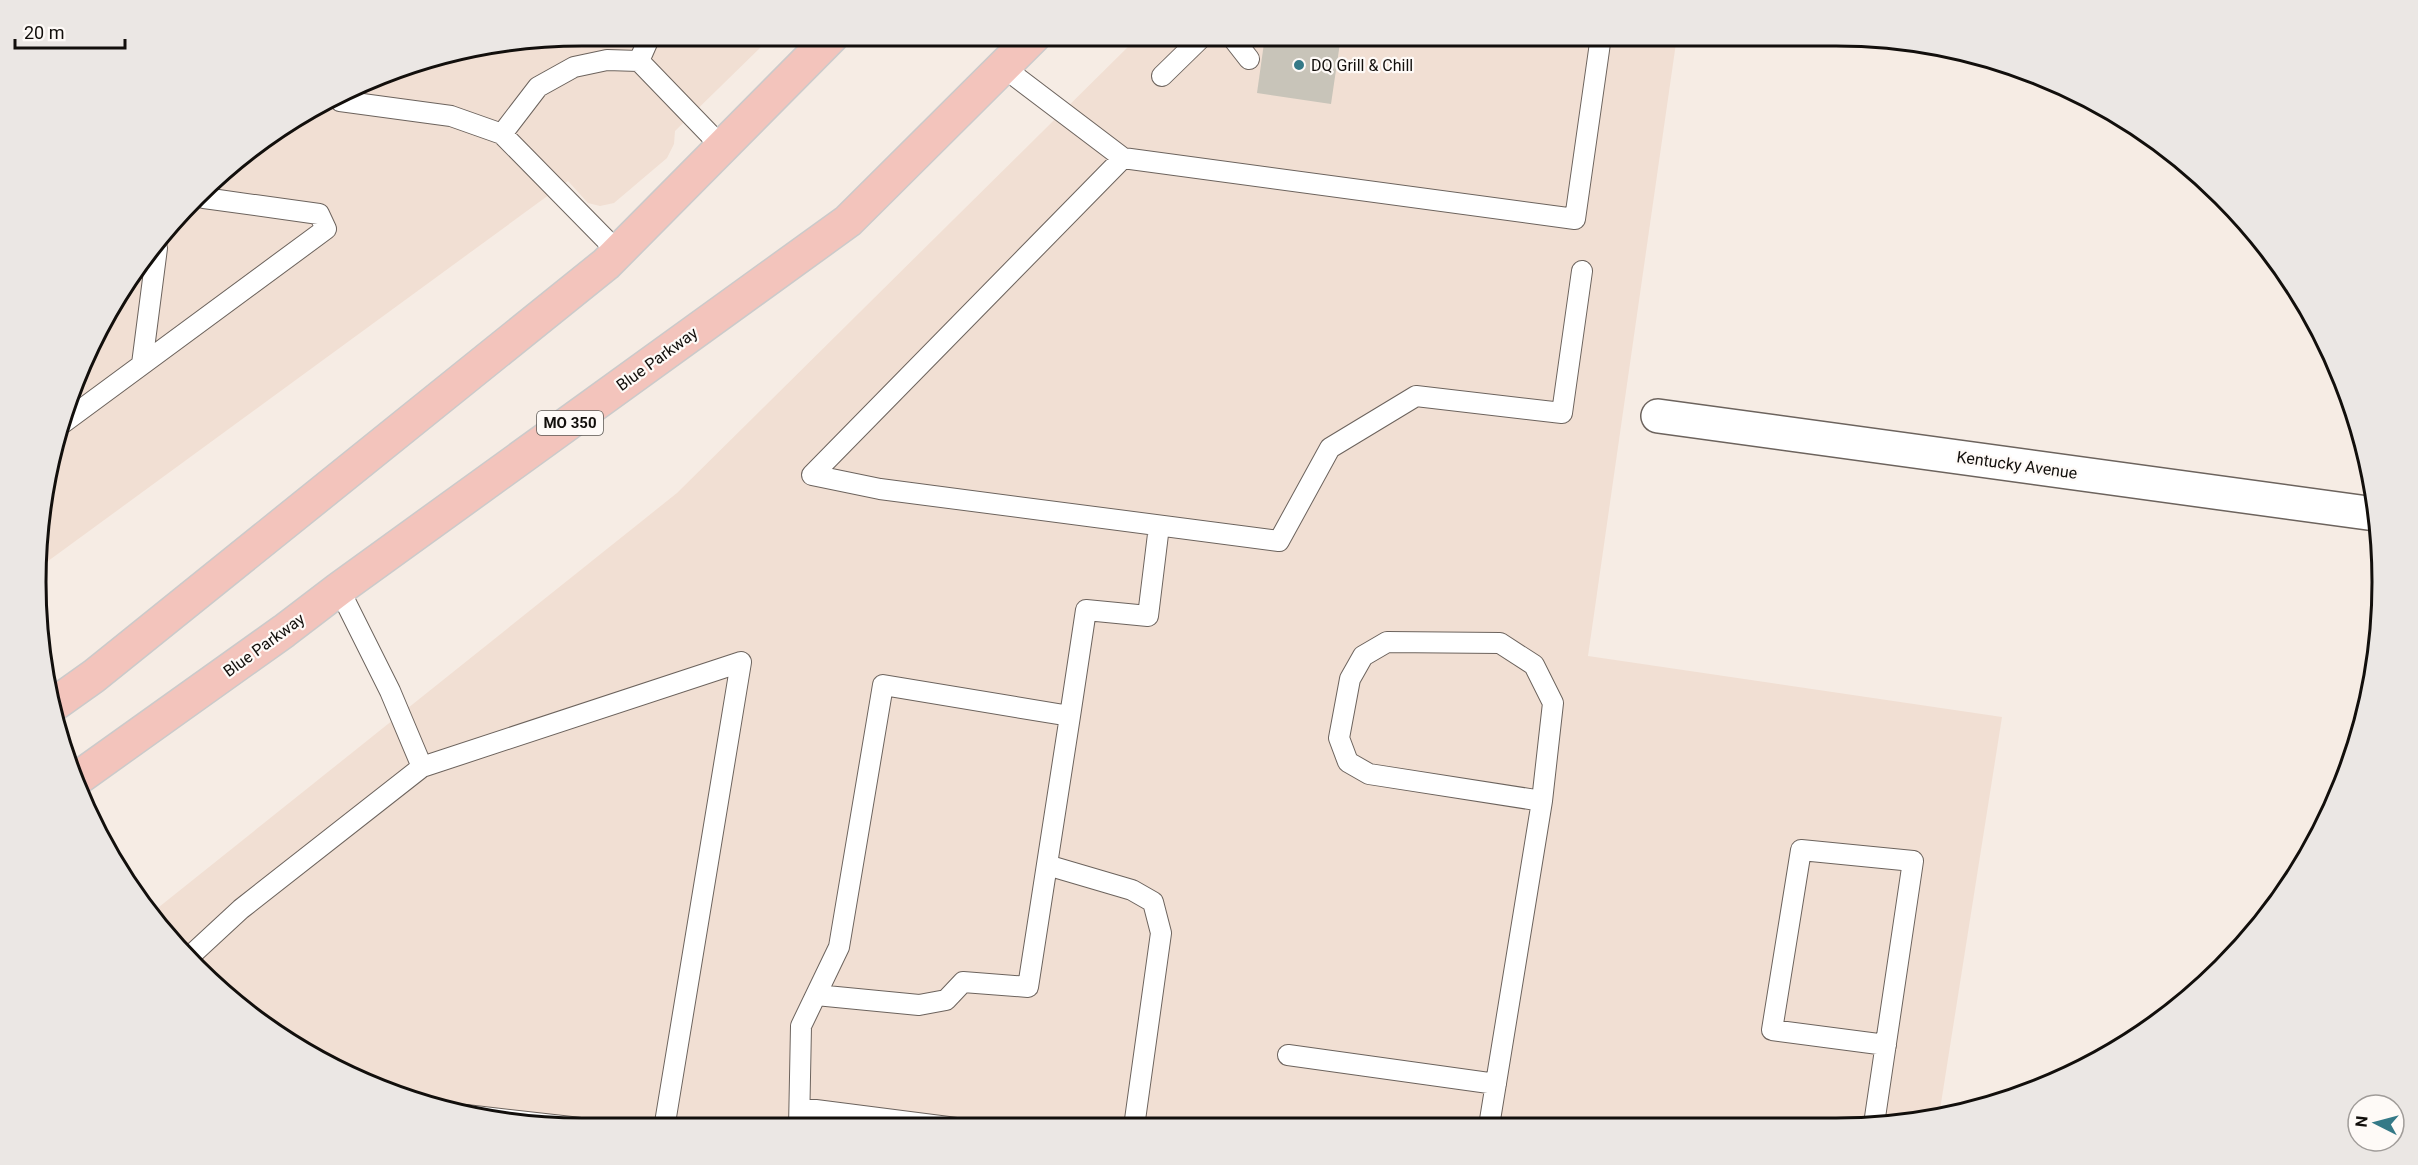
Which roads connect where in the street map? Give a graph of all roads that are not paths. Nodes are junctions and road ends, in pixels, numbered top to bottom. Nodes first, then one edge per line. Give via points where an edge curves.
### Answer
1 (646, 46) edge
2 (1024, 46) edge
3 (1193, 46) edge
4 (1239, 46) edge
5 (1250, 46) edge
6 (1600, 46) edge
7 (808, 48) edge
8 (639, 61) junction
9 (1003, 67) junction
10 (1162, 76) dead end
11 (346, 102) edge
12 (502, 134) junction
13 (722, 147) junction
14 (1123, 158) junction
15 (208, 199) edge
16 (618, 252) junction
17 (157, 256) edge
18 (1582, 271) dead end
19 (142, 364) junction
20 (73, 415) edge
21 (1658, 416) dead end
22 (2367, 513) edge
23 (1159, 526) junction
24 (339, 589) junction
25 (60, 700) edge
26 (1070, 716) junction
27 (422, 767) junction
28 (82, 774) edge
29 (1542, 801) junction
30 (1047, 866) junction
31 (194, 952) edge
32 (816, 995) junction
33 (1886, 1045) junction
34 (1288, 1054) dead end
35 (1496, 1083) junction
36 (800, 1108) junction
37 (1875, 1117) edge
38 (666, 1118) edge
39 (800, 1118) edge
40 (878, 1118) edge
41 (1135, 1118) edge
42 (1491, 1118) edge

1 - 8 lane
2 - 9 highway, Blue Parkway / MO 350
3 - 10 lane
4 - 5 lane via 1249,59
6 - 14 lane via 1575,219
7 - 13 highway
8 - 12 lane via 607,60 574,67 538,87
8 - 13 lane
9 - 14 lane
9 - 24 highway, Blue Parkway / MO 350 via 848,221
11 - 12 lane via 451,116
12 - 16 lane
13 - 16 highway
14 - 23 lane via 812,475 880,489
15 - 19 lane via 319,214 326,229
16 - 25 highway
17 - 19 lane
18 - 23 lane via 1562,413 1416,396 1330,448 1279,541
19 - 20 lane
21 - 22 street, Kentucky Avenue
23 - 26 lane via 1148,616 1086,610
24 - 27 lane via 390,691
24 - 28 highway, Blue Parkway / MO 350
26 - 30 lane
26 - 32 lane via 883,685 839,947
27 - 31 lane via 241,909
27 - 38 lane via 741,662
29 - 29 lane via 1553,703 1534,665 1500,643 1387,642 1363,656 1350,679 1339,738 1348,762 1369,774
29 - 35 lane
30 - 32 lane via 1028,987 963,982 946,1000 919,1005
30 - 41 lane via 1132,890 1153,902 1161,933
32 - 36 lane via 801,1026
33 - 33 lane via 1913,861 1801,850 1772,1030
33 - 37 lane
34 - 35 lane
35 - 42 lane
36 - 39 lane
36 - 40 lane

